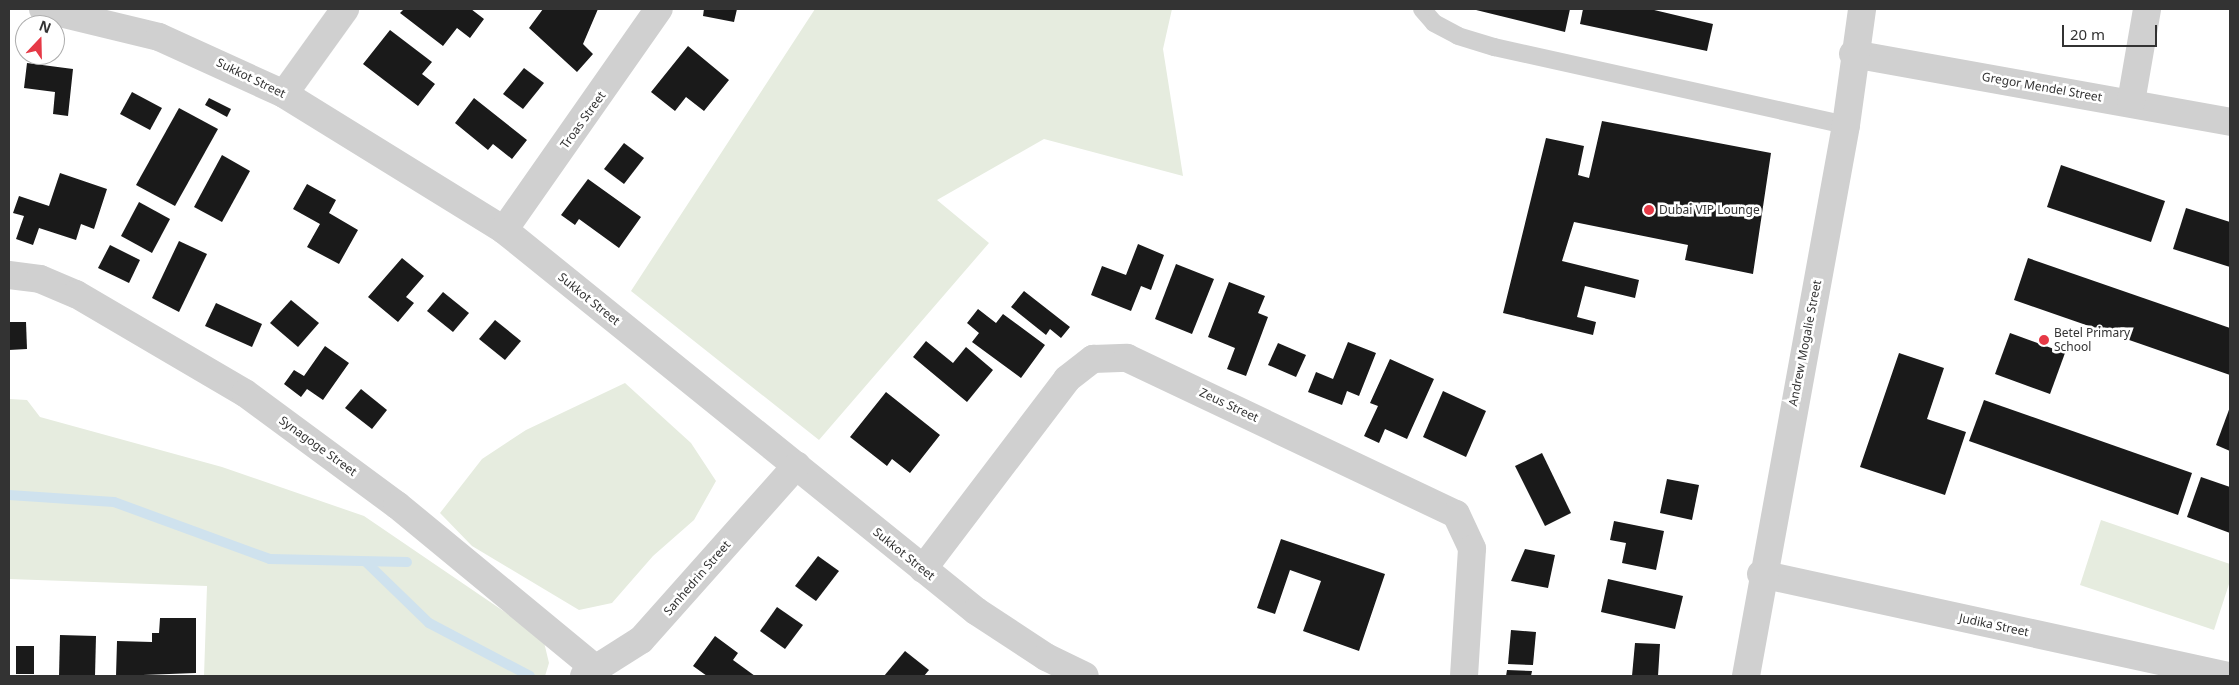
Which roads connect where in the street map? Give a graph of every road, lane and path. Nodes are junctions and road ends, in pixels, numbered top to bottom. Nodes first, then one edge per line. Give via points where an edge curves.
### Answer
1 (43, 9) edge
2 (345, 9) edge
3 (659, 9) edge
4 (1422, 9) edge
5 (1862, 9) edge
6 (2148, 9) edge
7 (1853, 54) junction
8 (284, 94) junction
9 (2131, 102) junction
10 (2230, 122) edge
11 (1846, 125) junction
12 (504, 230) junction
13 (9, 275) edge
14 (797, 465) junction
15 (923, 570) junction
16 (1761, 574) junction
17 (590, 672) edge
18 (1086, 676) edge
19 (1464, 676) edge
20 (1746, 676) edge
21 (2228, 676) edge

1 - 8 street, Sukkot Street via 160,37
2 - 8 street
3 - 12 street, Troas Street
4 - 11 lane via 1434,23 1458,36 1494,47
5 - 7 street, Andrew Mogalie Street
6 - 9 street
7 - 9 street, Gregor Mendel Street
7 - 11 street, Andrew Mogalie Street
8 - 12 street, Sukkot Street
9 - 10 street, Gregor Mendel Street
11 - 16 street, Andrew Mogalie Street
12 - 14 street, Sukkot Street
13 - 17 street, Synagoge Street via 40,279 76,294 245,393 397,505
14 - 15 street, Sukkot Street
14 - 17 street, Sanhedrin Street via 641,640
15 - 18 street, Sukkot Street via 1006,632
15 - 19 street, Zeus Street via 1067,379 1092,359 1127,358 1456,514 1472,549
16 - 20 street, Andrew Mogalie Street
16 - 21 street, Judika Street

